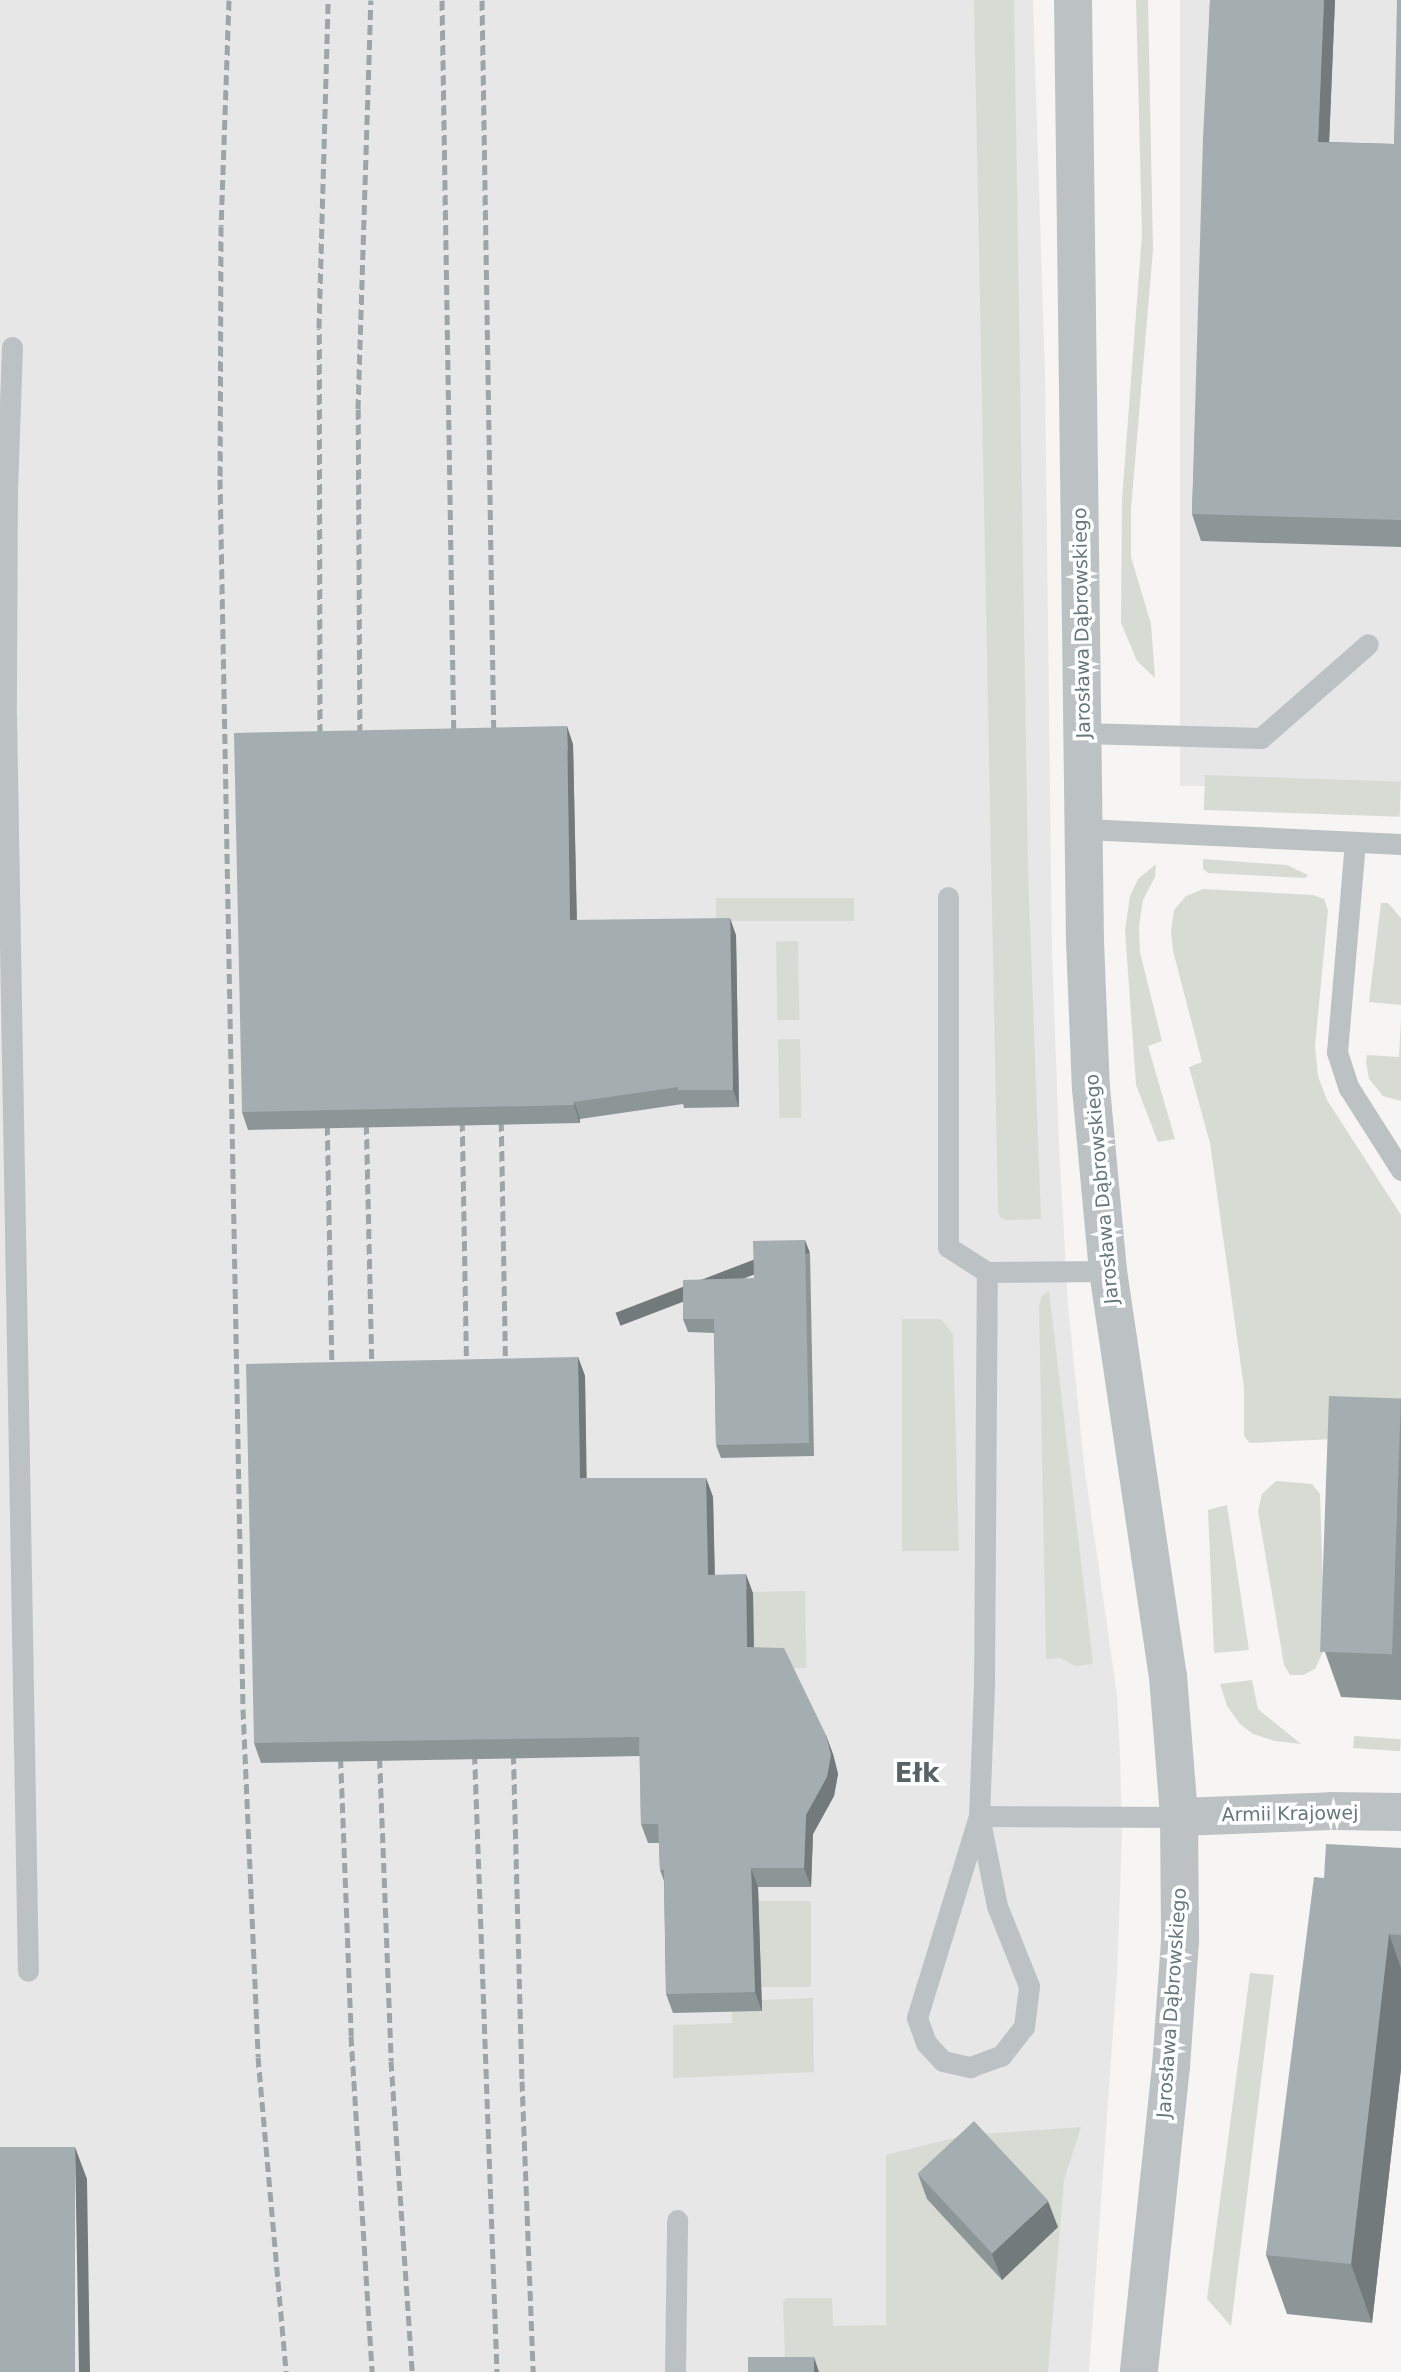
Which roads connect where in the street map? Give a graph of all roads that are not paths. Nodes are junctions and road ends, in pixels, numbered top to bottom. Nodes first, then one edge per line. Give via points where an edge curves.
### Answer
1 (1073, 0) edge
2 (12, 347) dead end
3 (1368, 644) dead end
4 (1083, 733) junction
5 (1084, 830) junction
6 (1355, 842) junction
7 (1401, 844) edge
8 (948, 897) dead end
9 (5, 959) edge
10 (1401, 1170) edge
11 (1108, 1271) junction
12 (987, 1272) junction
13 (1401, 1812) edge
14 (979, 1816) junction
15 (1180, 1817) junction
16 (28, 1971) dead end
17 (677, 2220) dead end
18 (675, 2372) edge
19 (1139, 2372) edge

1 - 4 street, Jarosława Dąbrowskiego
2 - 9 lane via 5,627
3 - 4 lane via 1261,738
4 - 5 street, Jarosława Dąbrowskiego
5 - 6 lane
5 - 11 street, Jarosława Dąbrowskiego via 1091,1088
6 - 7 lane
6 - 10 lane via 1337,1052 1349,1088
8 - 12 lane via 948,1247
9 - 16 lane
11 - 12 lane
11 - 15 street, Jarosława Dąbrowskiego via 1168,1676
12 - 14 lane
13 - 15 street, Armii Krajowej
14 - 14 lane via 917,2018 926,2043 943,2061 970,2067 1001,2056 1024,2027 1029,1986 997,1906
14 - 15 lane
15 - 19 street, Jarosława Dąbrowskiego via 1180,1941 1171,2066
17 - 18 lane

